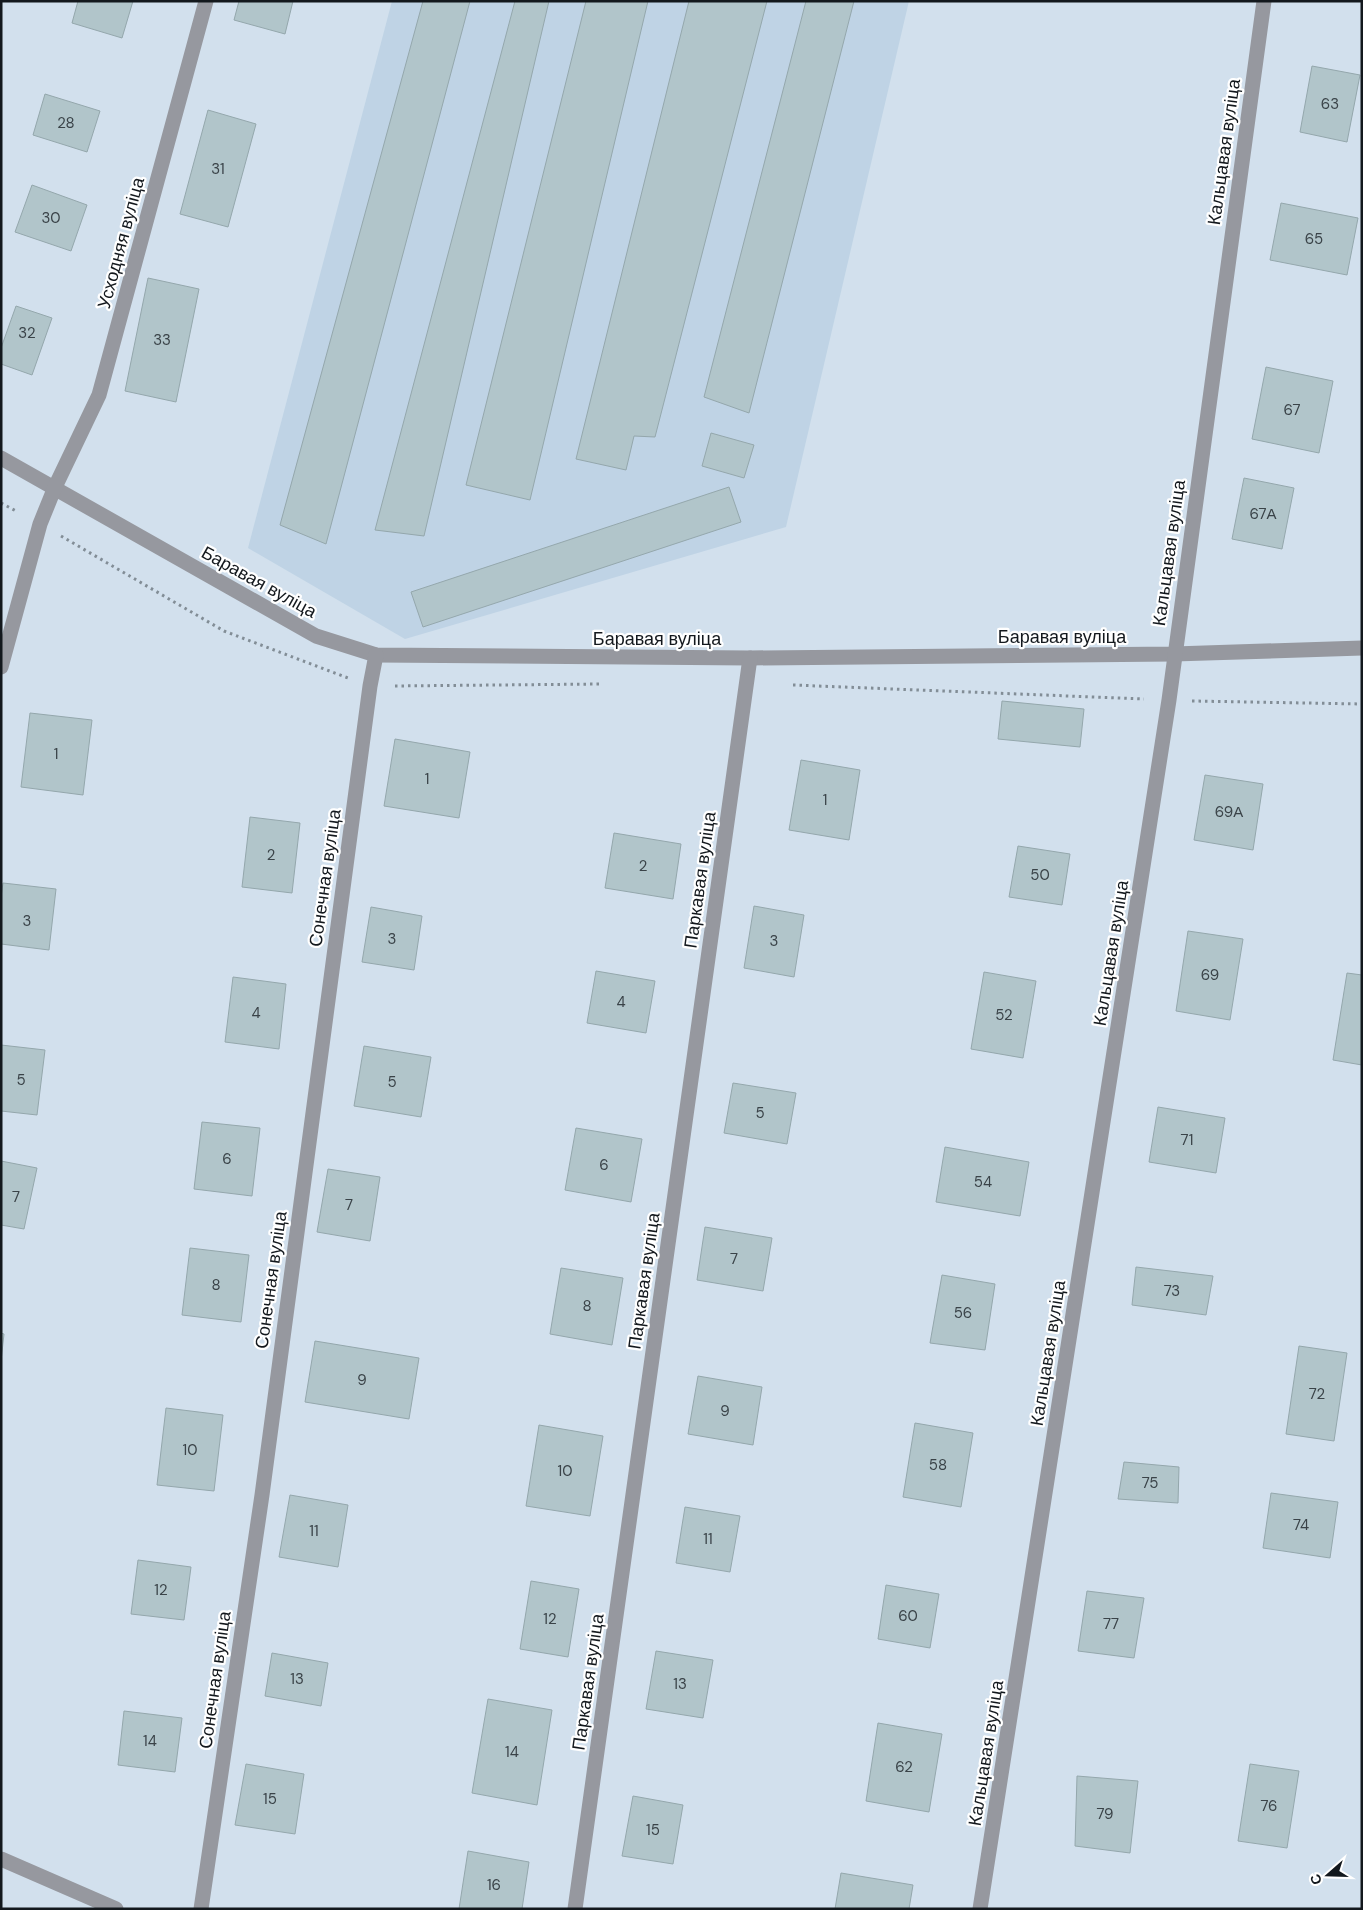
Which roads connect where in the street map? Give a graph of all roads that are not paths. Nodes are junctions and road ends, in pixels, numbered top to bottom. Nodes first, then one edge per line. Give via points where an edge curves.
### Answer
1 (206, 1) edge
2 (1264, 1) edge
3 (1, 458) edge
4 (55, 488) junction
5 (1362, 648) edge
6 (1174, 654) junction
7 (376, 655) junction
8 (750, 658) junction
9 (1, 667) edge
10 (1, 1859) edge
11 (116, 1909) edge
12 (201, 1909) edge
13 (575, 1909) edge
14 (980, 1909) edge

1 - 4 street, Усходняя вуліца via 98,395
2 - 6 street, Кальцавая вуліца
3 - 4 street, Баравая вуліца
4 - 7 street, Баравая вуліца via 316,636
4 - 9 street, Усходняя вуліца via 40,524
5 - 6 street, Баравая вуліца
6 - 8 street, Баравая вуліца
6 - 14 street, Кальцавая вуліца
7 - 8 street, Баравая вуліца
7 - 12 street, Сонечная вуліца via 262,1495
8 - 13 street, Паркавая вуліца
10 - 11 street

